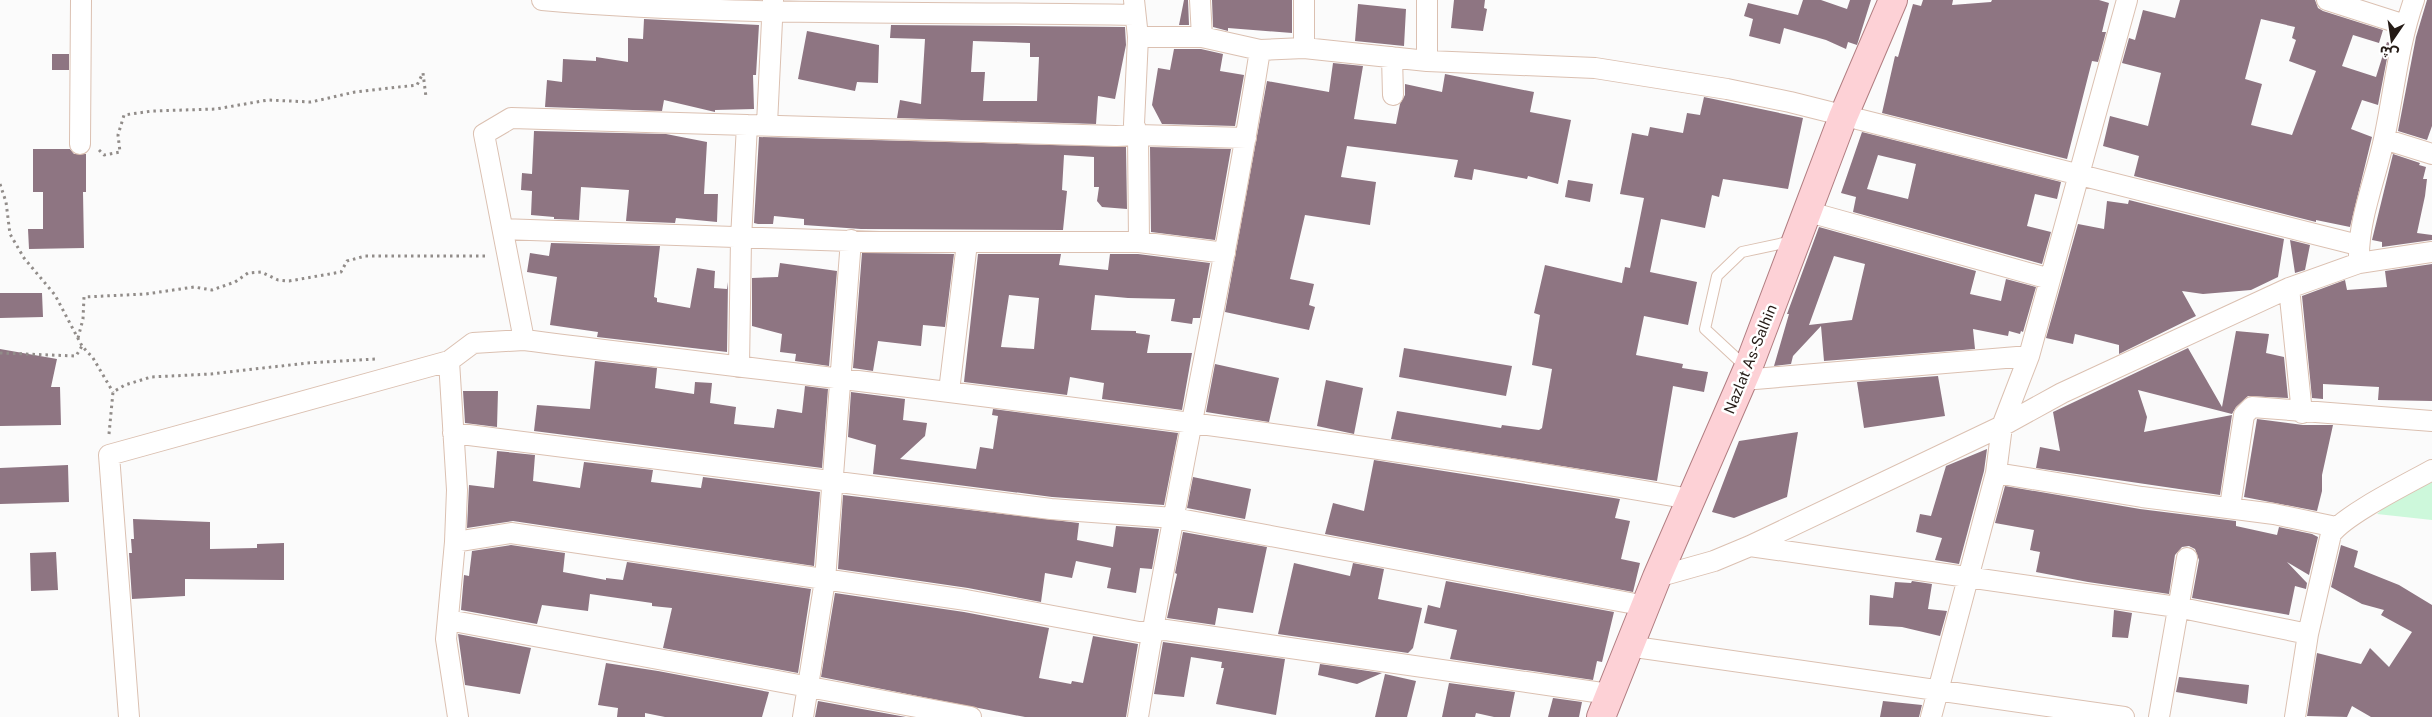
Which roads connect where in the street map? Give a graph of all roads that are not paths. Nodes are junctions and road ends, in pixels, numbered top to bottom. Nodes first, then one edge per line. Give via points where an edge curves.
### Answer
1 (81, 0) edge
2 (542, 0) edge
3 (1200, 0) edge
4 (1304, 0) edge
5 (1427, 0) edge
6 (1893, 0) edge
7 (2127, 0) edge
8 (2327, 0) edge
9 (2414, 0) edge
10 (772, 6) edge
11 (1134, 8) edge
12 (2405, 25) junction
13 (1138, 36) junction
14 (1202, 37) junction
15 (1304, 48) junction
16 (1260, 50) junction
17 (1392, 57) junction
18 (1427, 61) junction
19 (1393, 95) dead end
20 (1844, 117) junction
21 (757, 125) junction
22 (1138, 135) junction
23 (1246, 138) junction
24 (2384, 140) junction
25 (80, 144) road end
26 (2432, 154) edge
27 (2079, 176) junction
28 (1808, 212) junction
29 (503, 229) junction
30 (741, 238) junction
31 (851, 240) junction
32 (1797, 240) junction
33 (1139, 242) junction
34 (967, 243) junction
35 (2432, 252) edge
36 (1226, 253) junction
37 (2359, 254) junction
38 (2050, 279) junction
39 (2289, 288) junction
40 (524, 340) junction
41 (2029, 356) junction
42 (449, 361) junction
43 (739, 367) junction
44 (1746, 374) junction
45 (840, 380) junction
46 (949, 391) junction
47 (2302, 413) junction
48 (2432, 421) edge
49 (1191, 422) junction
50 (2002, 426) junction
51 (453, 433) junction
52 (2432, 470) edge
53 (1996, 473) junction
54 (833, 482) junction
55 (1690, 500) junction
56 (2230, 507) junction
57 (1174, 518) junction
58 (2336, 527) junction
59 (455, 542) junction
60 (1750, 546) junction
61 (2187, 558) dead end
62 (1657, 577) junction
63 (1968, 577) junction
64 (825, 580) junction
65 (1646, 606) junction
66 (2177, 607) junction
67 (448, 620) junction
68 (1152, 631) junction
69 (2308, 634) junction
70 (1628, 646) junction
71 (808, 687) junction
72 (1937, 692) junction
73 (1605, 706) edge
74 (129, 717) edge
75 (458, 717) edge
76 (803, 717) edge
77 (971, 717) edge
78 (1138, 717) edge
79 (1931, 717) edge
80 (2124, 717) edge
81 (2159, 717) edge
82 (2295, 717) edge

1 - 25 street
2 - 10 street via 608,6
3 - 14 street
4 - 15 street
5 - 18 street
6 - 20 main road, Nazlat As-Salhin
7 - 27 street
8 - 12 street
9 - 12 street
10 - 11 street via 978,12
10 - 21 street
11 - 13 street
12 - 24 street
13 - 14 street
13 - 22 street via 1134,124
14 - 16 street
15 - 16 street
15 - 17 street
16 - 23 street
17 - 18 street
17 - 19 street
18 - 20 street via 1595,68 1727,89
20 - 27 street
20 - 28 main road, Nazlat As-Salhin
21 - 22 street
21 - 29 street via 511,118 484,134
21 - 30 street
22 - 23 street
22 - 33 street
23 - 36 street
24 - 26 street
24 - 37 street
27 - 37 street
27 - 38 street
28 - 32 main road, Nazlat As-Salhin
28 - 38 street
29 - 30 street
29 - 40 street
30 - 31 street
30 - 43 street
31 - 34 street
31 - 45 street
32 - 44 main road, Nazlat As-Salhin
32 - 44 lane via 1742,252 1717,276 1705,329
33 - 34 street
33 - 36 street
34 - 46 street
35 - 37 street
36 - 49 street
37 - 39 street
38 - 41 street
39 - 47 street
39 - 50 street via 2062,393
40 - 42 street via 473,343
40 - 43 street
41 - 44 street
41 - 50 street
42 - 51 street
42 - 74 street via 108,455
43 - 45 street
44 - 55 main road, Nazlat As-Salhin
45 - 46 street
45 - 54 street
46 - 49 street
47 - 48 street
47 - 56 street via 2252,407 2247,410
49 - 55 street via 1588,481
49 - 57 street
50 - 53 street
50 - 60 street
51 - 54 street
51 - 59 street via 457,490
52 - 58 street
53 - 56 street via 2142,497
53 - 63 street
54 - 57 street via 1051,509
54 - 64 street
55 - 62 main road, Nazlat As-Salhin
56 - 58 street
57 - 65 street
57 - 68 street
58 - 69 street via 2331,534
59 - 64 street via 511,533
59 - 67 street
60 - 62 street via 1714,561
60 - 63 street
61 - 66 street
62 - 65 main road, Nazlat As-Salhin
63 - 66 street
63 - 72 street
64 - 68 street via 966,600 1139,632
64 - 71 street
65 - 70 main road, Nazlat As-Salhin
66 - 69 street
66 - 81 street
67 - 71 street
67 - 75 street via 446,640
68 - 73 street via 1166,630
68 - 78 street
69 - 82 street
70 - 72 street
70 - 73 main road, Nazlat As-Salhin
71 - 76 street
71 - 77 street
72 - 79 street
72 - 80 street

